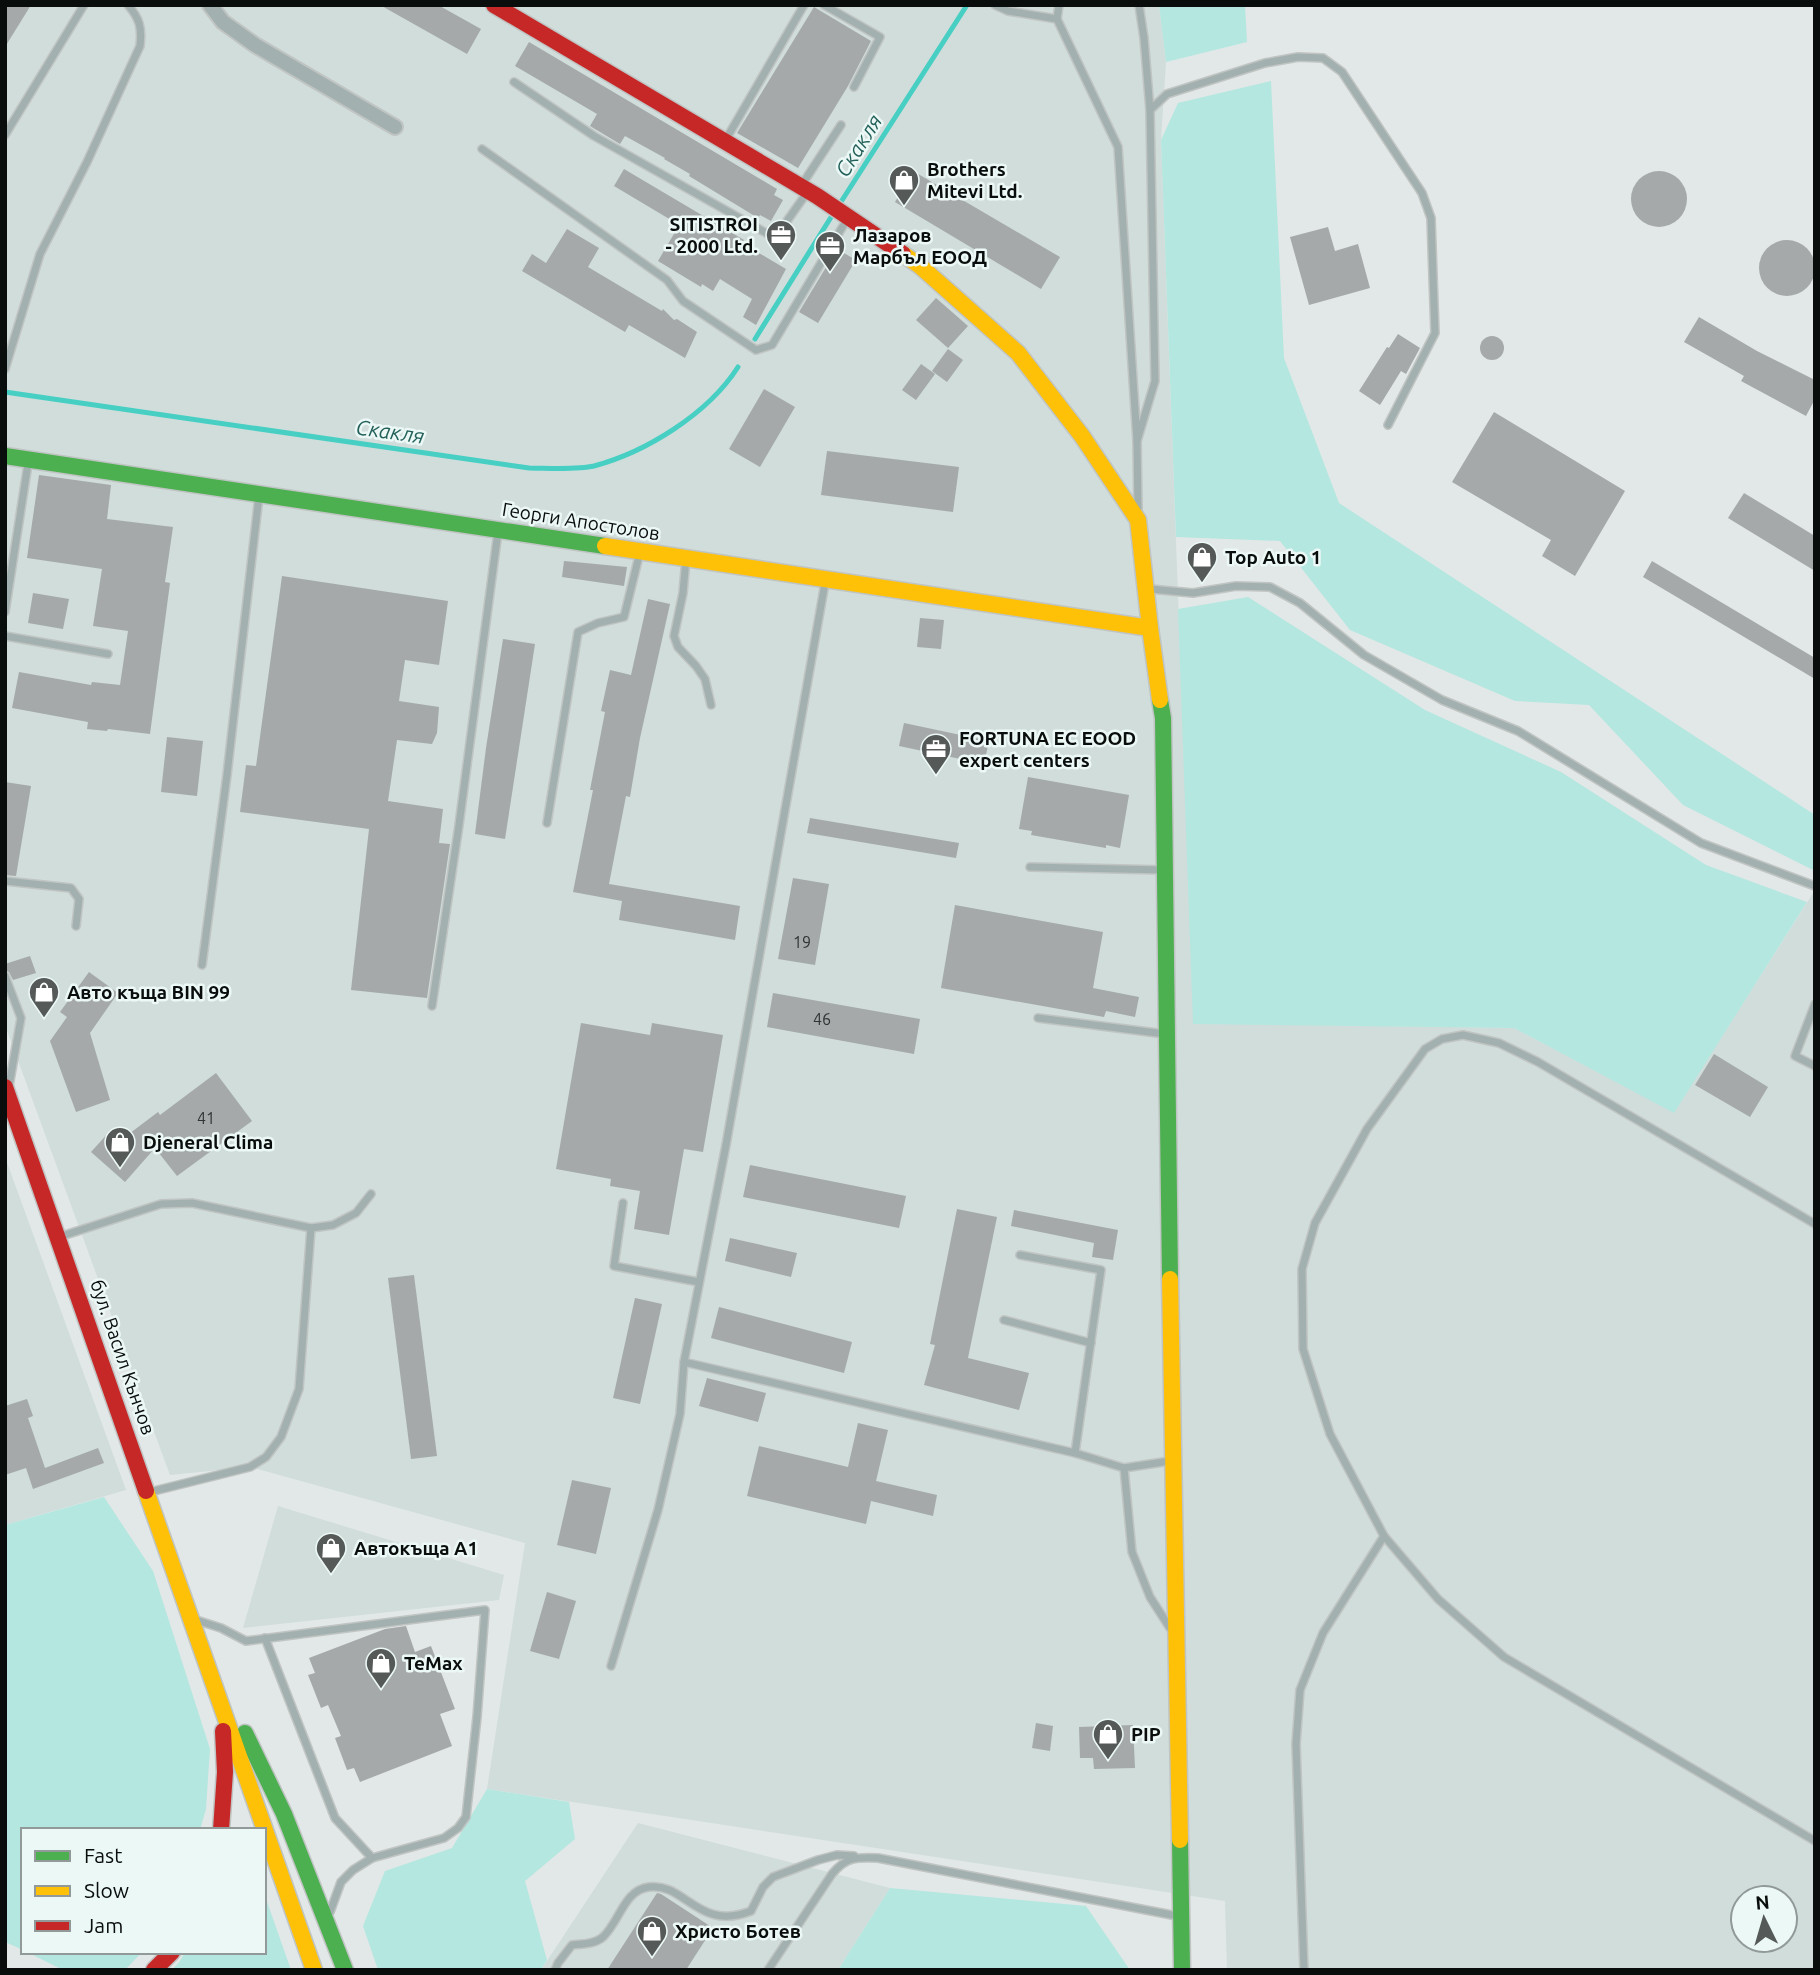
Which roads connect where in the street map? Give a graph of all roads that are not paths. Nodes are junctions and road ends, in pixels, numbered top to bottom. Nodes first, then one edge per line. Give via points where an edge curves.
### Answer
1 (84, 5) edge
2 (128, 5) edge
3 (210, 5) edge
4 (494, 5) edge
5 (804, 5) edge
6 (824, 5) edge
7 (995, 5) edge
8 (1059, 5) edge
9 (1139, 5) edge
10 (1057, 19) junction
11 (514, 82) dead end
12 (854, 87) dead end
13 (1150, 110) junction
14 (841, 125) dead end
15 (395, 127) dead end
16 (5, 135) edge
17 (725, 141) junction
18 (482, 149) dead end
19 (804, 188) junction
20 (848, 217) junction
21 (5, 369) edge
22 (1388, 425) dead end
23 (1137, 441) junction
24 (5, 456) edge
25 (28, 460) junction
26 (259, 494) junction
27 (1138, 520) junction
28 (498, 530) junction
29 (640, 551) junction
30 (686, 558) junction
31 (826, 580) junction
32 (1145, 589) junction
33 (5, 612) edge
34 (1150, 628) junction
35 (5, 636) edge
36 (108, 654) dead end
37 (711, 705) dead end
38 (547, 823) dead end
39 (1030, 867) dead end
40 (1164, 870) junction
41 (5, 881) edge
42 (1815, 886) edge
43 (76, 926) dead end
44 (202, 965) dead end
45 (5, 976) edge
46 (1815, 1004) edge
47 (432, 1006) dead end
48 (1038, 1018) dead end
49 (1166, 1034) junction
50 (1815, 1066) edge
51 (6, 1090) edge
52 (371, 1194) dead end
53 (623, 1203) dead end
54 (1815, 1224) edge
55 (311, 1228) junction
56 (58, 1237) junction
57 (1020, 1255) dead end
58 (699, 1282) junction
59 (1004, 1320) dead end
60 (1091, 1343) junction
61 (684, 1362) junction
62 (1075, 1453) junction
63 (1173, 1460) junction
64 (1124, 1468) junction
65 (148, 1493) junction
66 (1384, 1536) junction
67 (192, 1619) junction
68 (1176, 1637) junction
69 (265, 1638) junction
70 (200, 1642) junction
71 (611, 1666) dead end
72 (221, 1703) junction
73 (221, 1828) edge
74 (265, 1828) edge
75 (266, 1832) edge
76 (1815, 1841) edge
77 (858, 1857) junction
78 (372, 1858) junction
79 (1181, 1917) junction
80 (327, 1923) junction
81 (170, 1954) edge
82 (154, 1970) edge
83 (314, 1970) edge
84 (345, 1970) edge
85 (555, 1970) edge
86 (768, 1970) edge
87 (1182, 1970) edge
88 (1304, 1970) edge

1 - 16 lane
2 - 21 lane via 142,31 140,46 40,254
3 - 15 street via 223,22 255,45
4 - 17 street
5 - 17 lane
6 - 12 lane via 880,37
7 - 10 lane
8 - 10 lane
9 - 13 lane
10 - 23 lane via 1118,147
11 - 19 lane via 594,136 775,238
13 - 22 lane via 1167,94 1265,63 1324,58 1342,72 1422,193 1431,218 1435,332
13 - 23 lane via 1155,380
14 - 19 lane
17 - 19 street
18 - 20 lane via 667,280 683,301 756,350 772,345
19 - 20 street
20 - 27 street via 920,267 1018,353 1082,436
23 - 27 lane
24 - 25 street, Георги Апостолов
25 - 26 street, Георги Апостолов
25 - 33 lane
26 - 28 street, Георги Апостолов
26 - 44 lane
27 - 32 street
28 - 29 street, Георги Апостолов
28 - 47 lane
29 - 30 street, Георги Апостолов
29 - 38 lane via 624,617 578,632
30 - 31 street, Георги Апостолов
30 - 37 lane via 674,636 705,680
31 - 34 street, Георги Апостолов
31 - 58 lane
32 - 34 street
32 - 42 lane via 1193,593 1236,586 1270,587 1300,603 1364,655 1442,699 1518,731 1701,843
34 - 40 street via 1163,718
35 - 36 lane
39 - 40 lane
40 - 49 street
41 - 43 lane via 71,888 79,899
45 - 51 lane via 21,1018
46 - 50 lane via 1795,1056
48 - 49 lane
49 - 63 street
51 - 56 street, бул. Васил Кънчов
52 - 55 lane via 356,1213 333,1225
53 - 58 lane via 614,1266
54 - 66 lane via 1499,1043 1462,1035 1425,1049 1367,1129 1315,1223 1302,1269 1303,1349 1330,1434
55 - 56 lane via 192,1203 161,1204
55 - 65 lane via 299,1389 281,1437 266,1457 250,1467
56 - 65 street, бул. Васил Кънчов
57 - 60 lane via 1101,1270
58 - 61 lane
59 - 60 lane
60 - 62 lane
61 - 62 lane
61 - 71 lane via 680,1414 658,1510
62 - 64 lane
63 - 64 lane
63 - 68 street
64 - 68 lane via 1132,1552 1150,1597
65 - 67 street, бул. Васил Кънчов
66 - 76 lane via 1437,1599 1504,1657
66 - 88 lane via 1323,1633 1300,1690 1296,1744
67 - 69 lane via 246,1641
67 - 70 street, бул. Васил Кънчов
68 - 79 street
69 - 78 lane via 335,1818
69 - 78 lane via 485,1610 466,1817 444,1838
70 - 72 street
70 - 80 street via 284,1814
72 - 73 street via 225,1772
72 - 74 street
75 - 83 street
77 - 79 lane
77 - 85 lane via 818,1860 773,1877 751,1911 737,1916 705,1912 665,1888 635,1891 602,1939 572,1945
77 - 86 lane via 841,1863 831,1874
78 - 80 lane via 341,1882
79 - 87 street
80 - 84 street
81 - 82 street

